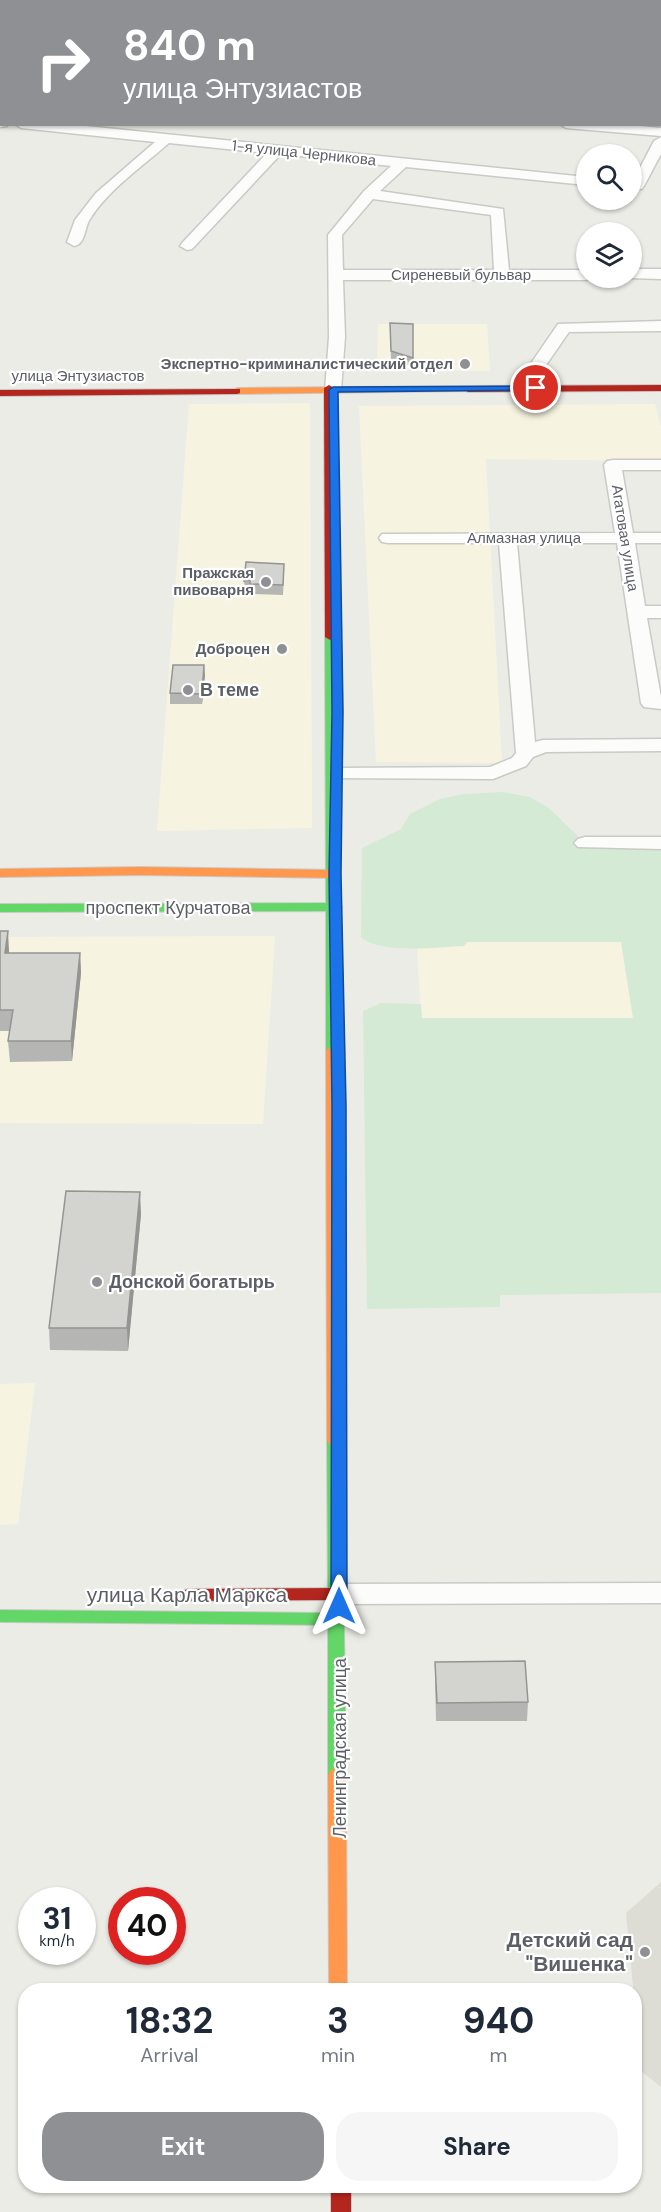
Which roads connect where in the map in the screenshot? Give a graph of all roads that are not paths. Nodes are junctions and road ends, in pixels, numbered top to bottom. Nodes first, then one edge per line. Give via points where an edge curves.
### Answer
1 (39, 126) edge
2 (590, 126) edge
3 (661, 132) edge
4 (166, 140) junction
5 (661, 141) edge
6 (277, 151) junction
7 (402, 163) junction
8 (642, 172) edge
9 (576, 180) edge
10 (642, 186) edge
11 (653, 187) dead end
12 (369, 194) junction
13 (74, 242) dead end
14 (187, 246) dead end
15 (642, 274) edge
16 (661, 274) edge
17 (336, 275) junction
18 (502, 275) junction
19 (576, 275) edge
20 (661, 326) edge
21 (522, 388) junction
22 (661, 388) edge
23 (331, 389) junction
24 (0, 391) edge
25 (661, 465) edge
26 (388, 538) dead end
27 (508, 538) junction
28 (626, 538) junction
29 (661, 538) edge
30 (636, 612) junction
31 (661, 612) edge
32 (661, 703) edge
33 (661, 745) edge
34 (526, 753) junction
35 (336, 774) junction
36 (585, 843) dead end
37 (661, 843) edge
38 (69, 872) junction
39 (0, 873) edge
40 (333, 874) junction
41 (334, 907) junction
42 (0, 908) edge
43 (60, 908) junction
44 (661, 1593) edge
45 (173, 1595) dead end
46 (338, 1606) junction
47 (0, 1616) edge
48 (339, 1983) edge
49 (340, 2193) edge
50 (340, 2212) edge

1 - 4 street, 1-я улица Черникова
2 - 3 street
4 - 6 street, 1-я улица Черникова
4 - 13 street via 101,196 82,220
5 - 8 street
6 - 7 street, 1-я улица Черникова
6 - 14 street
7 - 9 street, 1-я улица Черникова
7 - 12 street
10 - 11 street
12 - 17 street via 335,235
12 - 18 street via 498,212
15 - 16 street
17 - 18 street, Сиреневый бульвар
17 - 23 street via 337,337
18 - 19 street, Сиреневый бульвар
20 - 21 street via 564,327
21 - 22 street, улица Энтузиастов
21 - 23 street, улица Энтузиастов
23 - 24 street, улица Энтузиастов
23 - 35 street
23 - 40 street
25 - 28 street, Агатовая улица via 613,465
26 - 27 street, Алмазная улица
27 - 28 street, Алмазная улица
27 - 34 street
28 - 29 street, Алмазная улица
28 - 30 street, Агатовая улица
30 - 31 street
30 - 32 street, Агатовая улица via 651,703
33 - 34 street via 543,746
34 - 35 street via 519,762 493,773
35 - 40 street
36 - 37 street
38 - 39 street, проспект Курчатова
38 - 40 street, проспект Курчатова
38 - 43 street via 49,890
40 - 41 street
41 - 43 street, проспект Курчатова
41 - 46 street via 339,1106
42 - 43 street, проспект Курчатова
44 - 46 street, улица Карла Маркса
45 - 46 street, улица Карла Маркса
46 - 47 street, улица Карла Маркса
46 - 48 street
49 - 50 street

